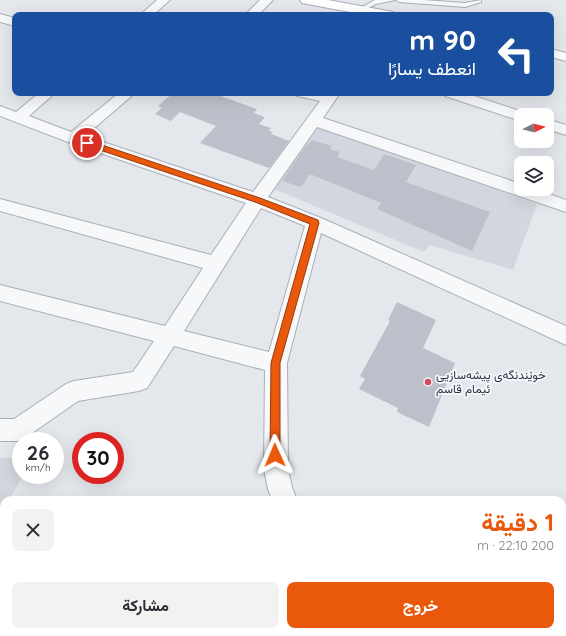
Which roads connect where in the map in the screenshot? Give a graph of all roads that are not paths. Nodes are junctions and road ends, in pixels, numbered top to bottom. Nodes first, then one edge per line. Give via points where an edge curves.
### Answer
1 (164, 0) edge
2 (267, 0) edge
3 (307, 0) edge
4 (392, 0) edge
5 (399, 0) edge
6 (478, 0) edge
7 (360, 10) junction
8 (150, 12) edge
9 (255, 12) edge
10 (371, 12) edge
11 (0, 18) edge
12 (12, 21) edge
13 (554, 54) edge
14 (566, 57) edge
15 (44, 96) edge
16 (124, 96) edge
17 (330, 96) edge
18 (459, 96) edge
19 (0, 111) edge
20 (514, 114) edge
21 (17, 118) junction
22 (313, 120) junction
23 (554, 126) edge
24 (566, 130) edge
25 (73, 138) junction
26 (257, 200) junction
27 (0, 204) edge
28 (566, 206) edge
29 (315, 223) junction
30 (216, 264) junction
31 (0, 293) edge
32 (170, 335) junction
33 (566, 336) edge
34 (276, 363) junction
35 (0, 430) edge
36 (283, 496) edge

1 - 8 street
2 - 9 street
3 - 7 street
4 - 7 lane via 375,2
5 - 6 lane via 465,5
7 - 10 street
11 - 12 street
13 - 14 street
15 - 21 street
16 - 25 street
17 - 22 street
18 - 20 street
19 - 21 street
21 - 25 street
22 - 26 street
22 - 28 street
23 - 24 street
25 - 26 street
26 - 29 street
26 - 30 street
27 - 30 street
29 - 33 street
29 - 34 street
30 - 32 street
31 - 32 street
32 - 34 street
32 - 35 street via 139,381 74,391 17,430
34 - 36 street via 276,470

